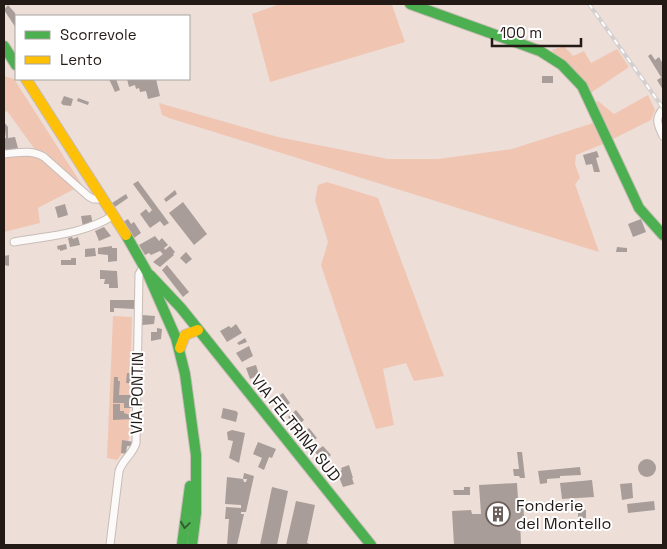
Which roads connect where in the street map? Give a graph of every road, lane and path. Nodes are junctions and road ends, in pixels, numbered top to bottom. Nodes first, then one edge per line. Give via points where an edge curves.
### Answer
1 (410, 4) edge
2 (4, 46) edge
3 (15, 63) edge
4 (27, 80) edge
5 (663, 110) edge
6 (663, 136) edge
7 (4, 154) edge
8 (103, 199) junction
9 (117, 219) junction
10 (663, 235) edge
11 (14, 242) dead end
12 (145, 269) junction
13 (198, 330) junction
14 (180, 348) junction
15 (193, 424) junction
16 (110, 545) edge
17 (182, 545) edge
18 (192, 545) edge
19 (371, 545) edge

1 - 10 main road via 540,52 568,70 582,86 639,208
2 - 3 main road
4 - 8 main road
5 - 6 street via 656,123
7 - 8 street via 37,152 88,196
8 - 9 main road
9 - 11 street via 75,232
9 - 12 main road
12 - 13 main road, VIA FELTRINA SUD
12 - 14 main road
12 - 16 street, VIA PONTIN via 139,274 136,443 119,471
13 - 14 main road via 183,336
13 - 19 main road, VIA FELTRINA SUD
14 - 15 main road
15 -> 17 main road via 191,474
15 - 18 main road via 197,480

